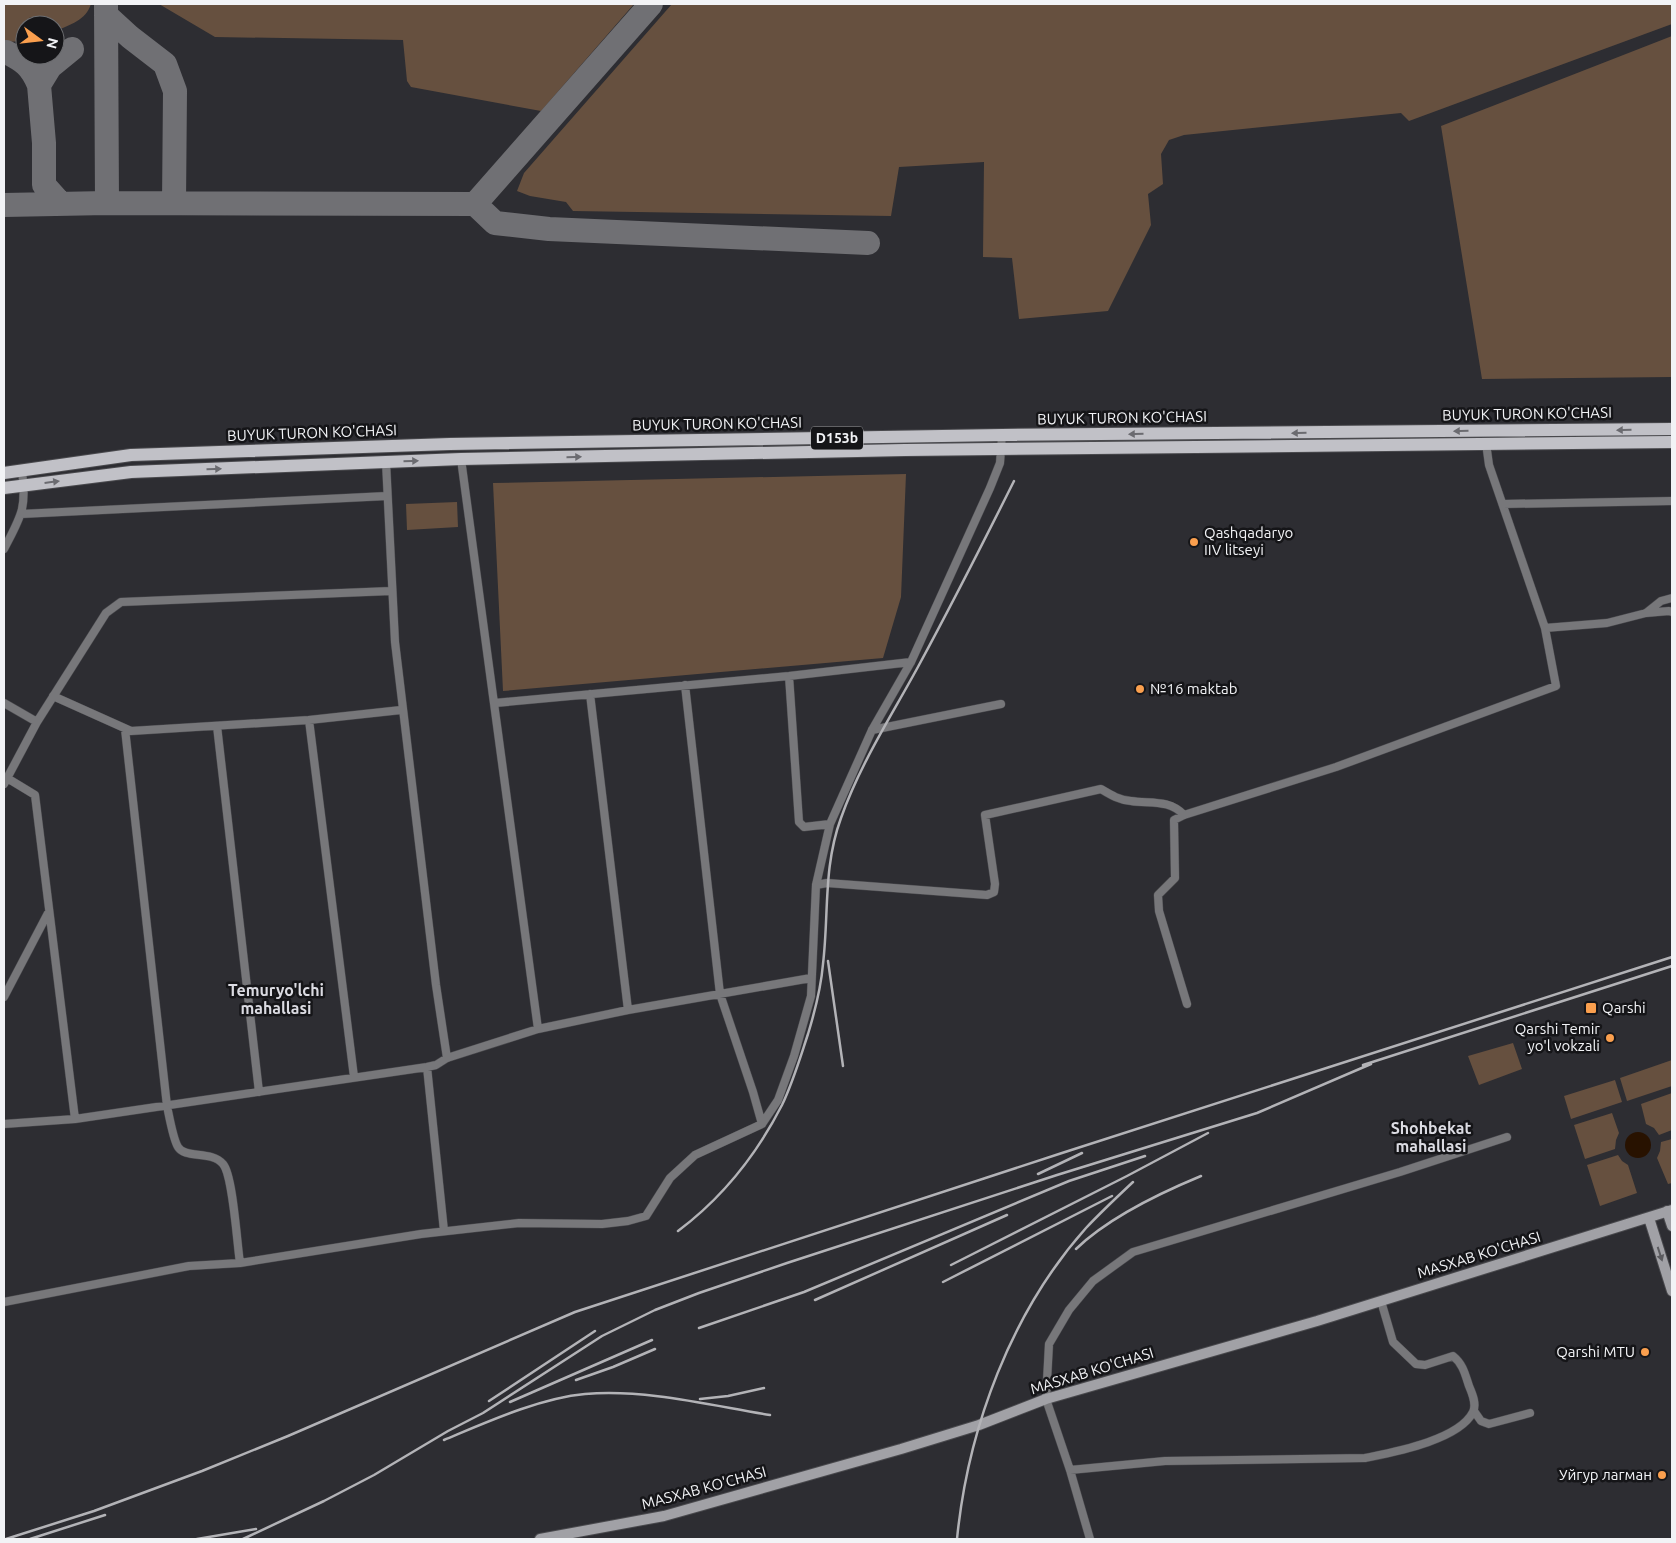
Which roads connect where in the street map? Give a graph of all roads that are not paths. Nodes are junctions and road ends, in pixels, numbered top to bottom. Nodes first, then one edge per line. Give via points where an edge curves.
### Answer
1 (1672, 429) edge
2 (1002, 435) junction
3 (1672, 442) edge
4 (1486, 443) junction
5 (1001, 449) junction
6 (461, 459) junction
7 (386, 462) junction
8 (22, 471) junction
9 (4, 473) edge
10 (24, 485) junction
11 (4, 488) edge
12 (387, 496) junction
13 (1672, 501) edge
14 (1503, 504) junction
15 (21, 514) junction
16 (4, 549) edge
17 (391, 591) junction
18 (1672, 598) edge
19 (1672, 612) edge
20 (1646, 613) junction
21 (1545, 628) junction
22 (911, 662) junction
23 (789, 676) junction
24 (685, 685) junction
25 (590, 694) junction
26 (53, 696) junction
27 (4, 702) edge
28 (495, 703) junction
29 (1001, 704) dead end
30 (402, 710) junction
31 (309, 720) junction
32 (37, 722) junction
33 (217, 726) junction
34 (125, 729) junction
35 (872, 730) junction
36 (5, 781) edge
37 (1184, 815) junction
38 (830, 824) junction
39 (816, 885) junction
40 (49, 912) junction
41 (811, 978) junction
42 (720, 994) junction
43 (4, 998) edge
44 (1187, 1004) dead end
45 (628, 1010) junction
46 (538, 1029) junction
47 (447, 1058) junction
48 (427, 1067) junction
49 (354, 1077) junction
50 (259, 1092) junction
51 (166, 1106) junction
52 (75, 1119) junction
53 (4, 1124) edge
54 (762, 1124) junction
55 (1507, 1137) dead end
56 (1670, 1210) edge
57 (1648, 1218) junction
58 (1672, 1226) edge
59 (444, 1231) junction
60 (240, 1263) junction
61 (1672, 1291) edge
62 (1381, 1301) junction
63 (4, 1302) edge
64 (1046, 1399) junction
65 (1474, 1411) junction
66 (1530, 1413) dead end
67 (1070, 1470) junction
68 (540, 1539) edge
69 (1090, 1539) edge

1 -> 2 main road, BUYUK TURON KO'CHASI / D153b
2 - 5 street
2 - 8 main road, BUYUK TURON KO'CHASI / D153b via 450,444 131,455
3 - 4 main road, BUYUK TURON KO'CHASI / D153b
4 - 5 main road, BUYUK TURON KO'CHASI / D153b
4 - 14 street via 1489,465
6 -> 5 main road, BUYUK TURON KO'CHASI / D153b
5 - 22 street via 997,472
7 -> 6 main road, BUYUK TURON KO'CHASI / D153b
6 - 28 street
10 -> 7 main road, BUYUK TURON KO'CHASI / D153b via 131,472
7 - 12 street
8 - 9 main road, BUYUK TURON KO'CHASI / D153b
8 - 10 street
10 - 11 main road, BUYUK TURON KO'CHASI / D153b
10 - 15 street
12 - 15 street
12 - 17 street
13 - 14 street
14 - 21 street
15 - 16 street
17 - 26 street via 121,602 106,613
17 - 30 street
18 - 20 street via 1661,601
19 - 20 street
20 - 21 street via 1607,623
21 - 37 street via 1556,686 1336,767
22 - 23 street
22 - 35 street
23 - 24 street
23 - 38 street via 799,822 804,827
24 - 25 street
24 - 42 street
25 - 28 street
25 - 45 street
26 - 32 street
26 - 34 street
27 - 32 street
28 - 46 street
29 - 35 street
30 - 31 street
30 - 47 street
31 - 33 street
31 - 49 street
32 - 36 street
33 - 34 street
33 - 50 street
34 - 51 street
35 - 38 street
36 - 40 street via 34,795
37 - 39 street via 1168,804 1130,801 1101,789 985,815 994,892
37 - 44 street via 1174,820 1175,878 1158,895 1159,911
38 - 39 street
39 - 41 street
40 - 43 street
40 - 52 street
41 - 42 street
41 - 54 street via 811,996 794,1056 778,1100
42 - 45 street
42 - 54 street
45 - 46 street
46 - 47 street
47 - 48 street
48 - 49 street
48 - 59 street
49 - 50 street
50 - 51 street
51 - 52 street
51 - 60 street via 177,1146 183,1152 210,1155 225,1166
52 - 53 street
54 - 59 street via 695,1155 670,1178 646,1216 602,1224 519,1223
55 - 64 street via 1133,1252 1093,1281 1069,1310 1049,1344
56 - 57 main road, MASXAB KO'CHASI
56 - 58 main road
57 -> 61 main road
57 - 62 main road, MASXAB KO'CHASI
59 - 60 street
60 - 63 street via 189,1266
62 - 64 main road, MASXAB KO'CHASI
62 - 65 street via 1393,1342 1416,1364 1425,1366 1453,1356 1461,1362 1474,1399
64 - 67 street
64 - 68 main road, MASXAB KO'CHASI via 980,1425 664,1516
65 - 66 street via 1481,1421 1489,1424
65 - 67 street via 1462,1426 1447,1436 1365,1458 1165,1461
67 - 69 street

